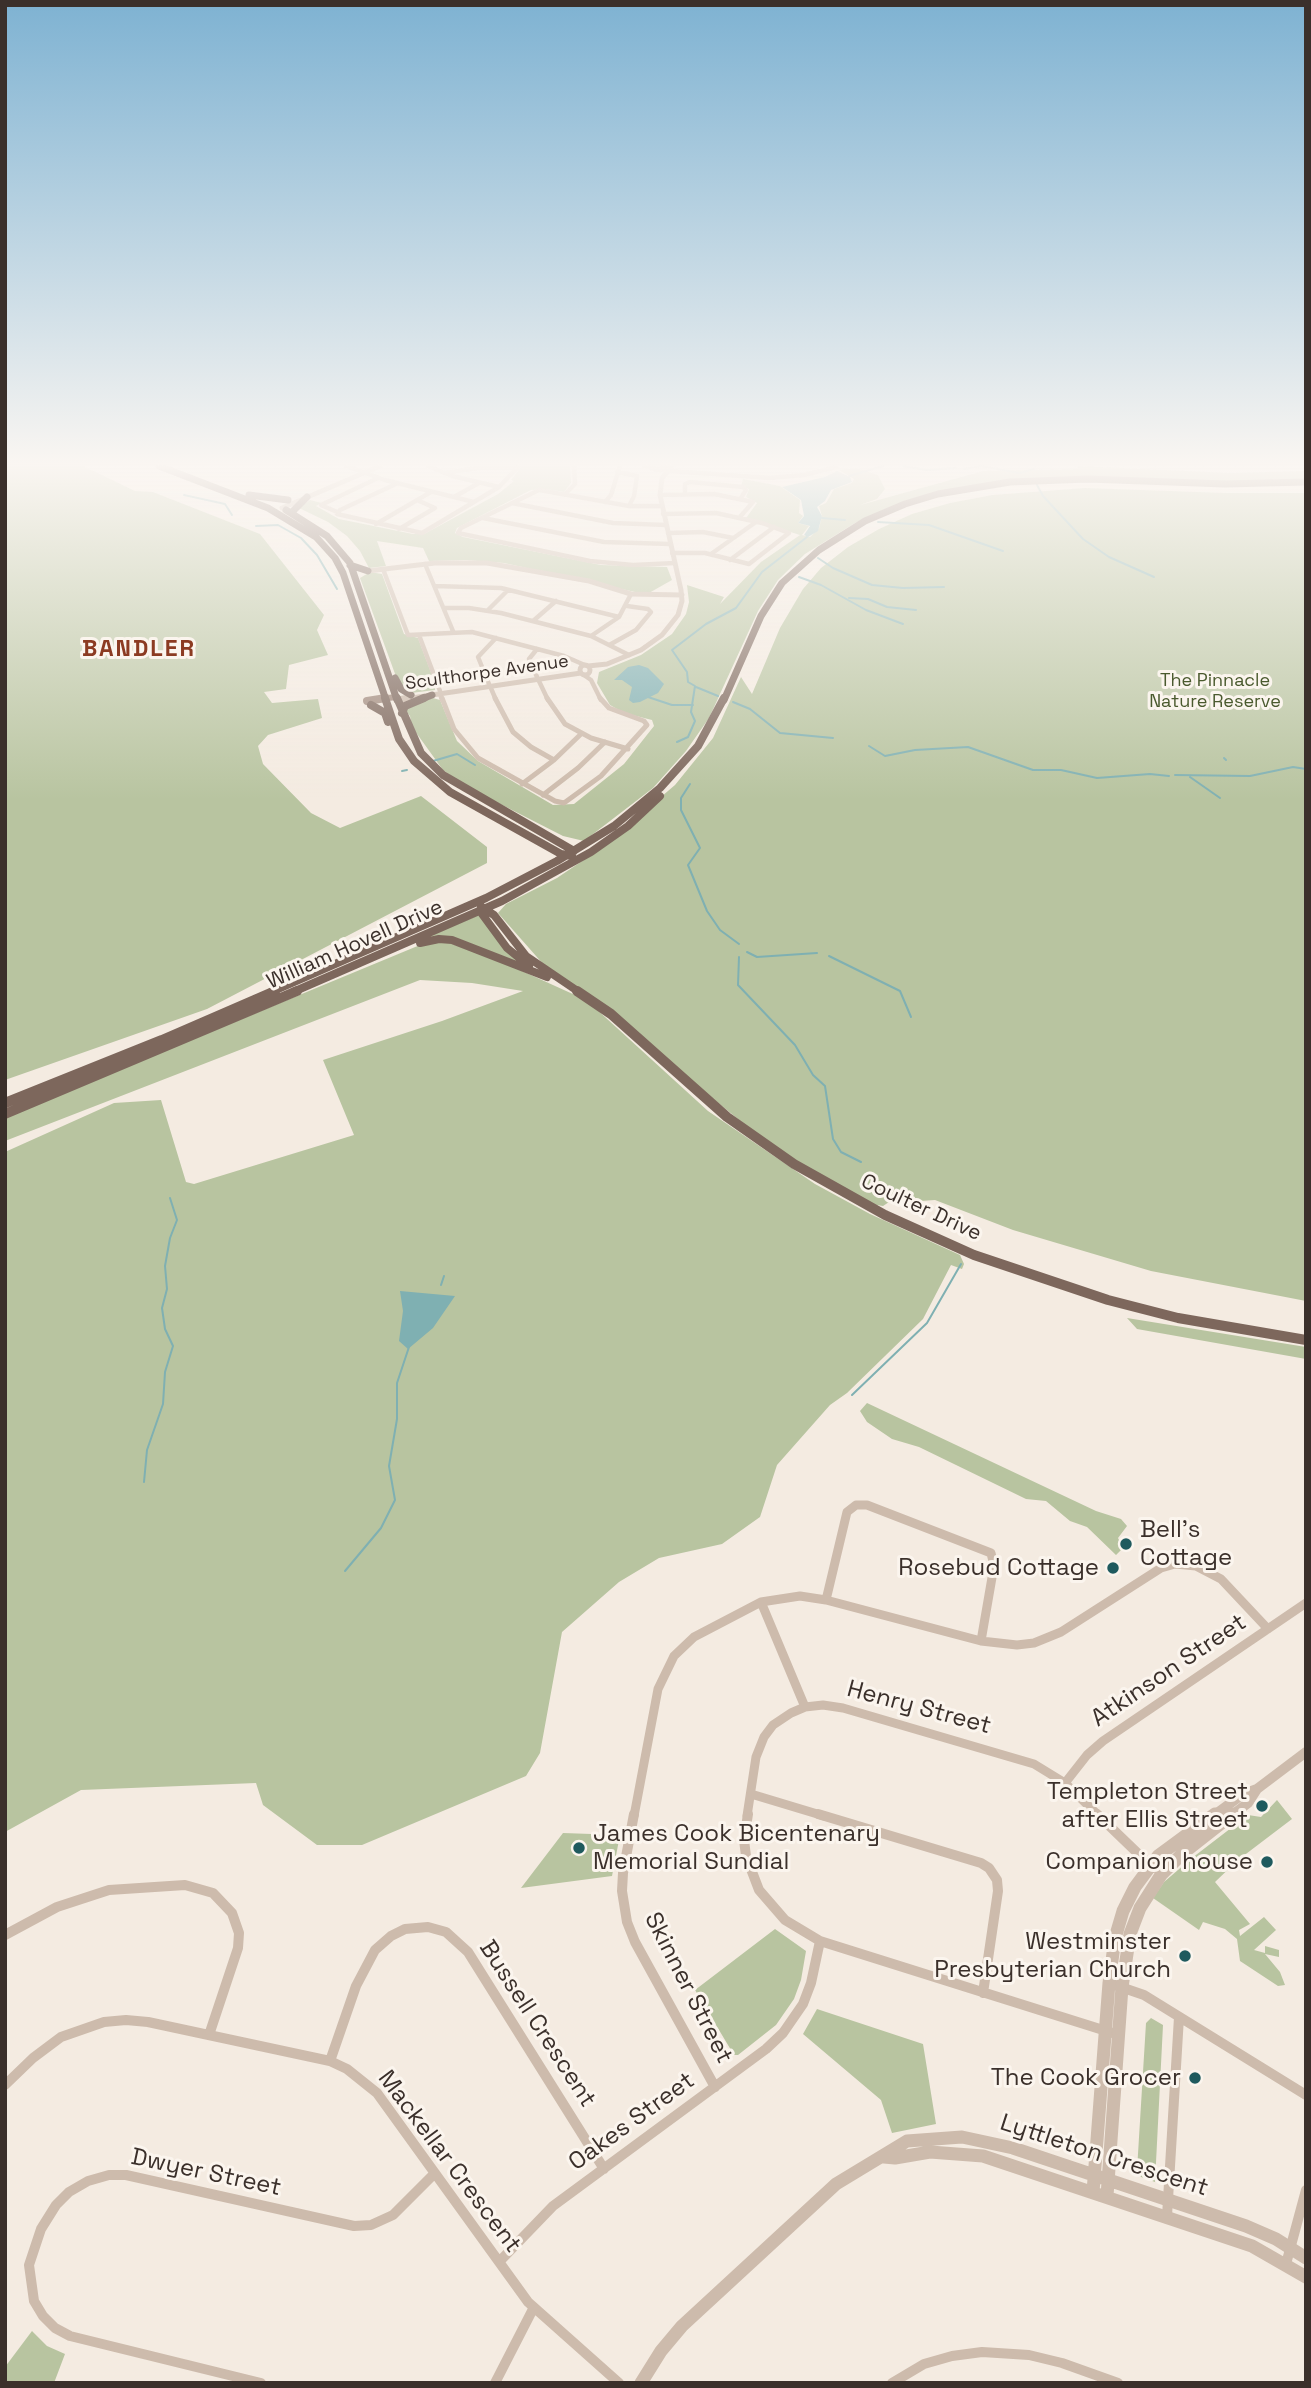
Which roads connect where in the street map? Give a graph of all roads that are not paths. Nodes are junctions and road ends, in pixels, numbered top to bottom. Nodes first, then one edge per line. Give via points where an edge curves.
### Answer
1 (345, 577) edge
2 (386, 577) edge
3 (431, 577) edge
4 (571, 577) edge
5 (678, 577) edge
6 (788, 577) edge
7 (356, 578) edge
8 (435, 586) junction
9 (508, 590) junction
10 (631, 594) junction
11 (682, 595) junction
12 (556, 601) junction
13 (654, 603) dead end
14 (627, 607) junction
15 (444, 608) junction
16 (488, 610) junction
17 (650, 610) junction
18 (619, 617) junction
19 (533, 621) junction
20 (453, 631) junction
21 (419, 635) junction
22 (591, 636) junction
23 (496, 638) junction
24 (611, 645) junction
25 (537, 649) junction
26 (629, 655) junction
27 (575, 660) junction
28 (385, 666) junction
29 (580, 671) junction
30 (590, 671) junction
31 (538, 678) junction
32 (489, 685) junction
33 (382, 689) junction
34 (437, 693) junction
35 (411, 695) junction
36 (397, 699) junction
37 (386, 700) junction
38 (369, 702) junction
39 (402, 713) junction
40 (581, 734) junction
41 (399, 739) junction
42 (605, 742) junction
43 (628, 749) junction
44 (554, 760) junction
45 (687, 760) junction
46 (522, 784) junction
47 (543, 795) junction
48 (546, 834) junction
49 (593, 840) junction
50 (549, 847) junction
51 (572, 856) junction
52 (523, 879) junction
53 (542, 882) junction
54 (483, 906) junction
55 (494, 915) junction
56 (547, 977) junction
57 (578, 991) junction
58 (230, 1020) junction
59 (5, 1103) edge
60 (5, 1114) edge
61 (1306, 1340) edge
62 (826, 1600) junction
63 (761, 1602) junction
64 (1306, 1603) edge
65 (1268, 1629) junction
66 (981, 1642) junction
67 (805, 1707) junction
68 (1306, 1752) edge
69 (1065, 1783) junction
70 (1257, 1789) junction
71 (751, 1794) junction
72 (1150, 1865) junction
73 (1161, 1875) junction
74 (5, 1935) edge
75 (820, 1941) junction
76 (1115, 1985) junction
77 (984, 1993) junction
78 (1179, 2017) junction
79 (1112, 2033) junction
80 (209, 2035) junction
81 (330, 2061) junction
82 (5, 2085) edge
83 (715, 2087) junction
84 (1306, 2095) edge
85 (884, 2157) junction
86 (604, 2169) junction
87 (435, 2173) junction
88 (1102, 2177) junction
89 (1306, 2190) edge
90 (1100, 2194) junction
91 (1168, 2199) junction
92 (1167, 2216) junction
93 (1290, 2248) junction
94 (1306, 2258) edge
95 (499, 2262) junction
96 (1286, 2264) junction
97 (1306, 2277) edge
98 (534, 2309) junction
99 (261, 2383) edge
100 (495, 2383) edge
101 (619, 2383) edge
102 (640, 2383) edge
103 (892, 2383) edge
104 (1118, 2383) edge

1 - 33 main road
2 - 21 street via 406,634
3 - 8 street
4 - 10 street
5 - 11 street
6 - 45 main road, William Hovell Drive via 761,616 716,718
7 - 28 main road
8 - 9 street
8 - 15 street
9 - 12 street
9 - 16 street
10 - 11 street
10 - 14 street
11 - 26 street, Sculthorpe Avenue via 680,611 669,628
12 - 18 street
12 - 19 street
13 - 17 street
14 - 17 street
14 - 18 street
15 - 16 street
15 - 20 street
16 - 19 street
17 - 24 street via 643,624
18 - 22 street
19 - 22 street
20 - 21 street
20 - 23 street
21 - 34 street
22 - 24 street
23 - 25 street
23 - 32 street via 478,657
24 - 26 street
25 - 27 street
25 - 31 street via 529,659
26 - 30 street, Sculthorpe Avenue
27 - 29 street
27 - 30 street
28 - 35 main road via 397,685
28 - 36 main road
29 - 30 street, Sculthorpe Avenue
29 - 30 street
29 - 31 street, Sculthorpe Avenue
30 - 43 street via 606,706 647,723
31 - 32 street, Sculthorpe Avenue
31 - 40 street via 556,715
32 - 34 street, Sculthorpe Avenue
32 - 44 street via 513,733
33 - 37 main road
33 - 38 main road
34 - 35 street, Sculthorpe Avenue
34 - 36 street, Sculthorpe Avenue
34 - 39 main road via 405,706
34 - 46 street via 468,748
35 - 36 street, Sculthorpe Avenue
36 - 37 main road
36 - 39 main road
37 - 38 main road
37 - 41 main road
38 - 41 main road via 385,713
39 - 48 main road via 413,740 443,775
40 - 42 street
40 - 44 street
41 - 50 main road via 414,761 442,787
42 - 43 street
42 - 47 street
43 - 47 street via 569,801 561,803
44 - 46 street
45 - 49 main road, William Hovell Drive via 644,802
45 - 51 main road, William Hovell Drive via 655,802 628,826 591,852
46 - 47 street
48 - 49 main road via 581,843
48 - 51 main road
49 - 51 main road, William Hovell Drive
50 - 51 main road
50 - 52 main road via 553,852 549,862
51 - 52 main road, William Hovell Drive
51 - 53 main road, William Hovell Drive
52 - 54 main road, William Hovell Drive
53 - 54 main road, William Hovell Drive
53 - 55 main road
54 - 55 main road, Coulter Drive
54 - 56 main road, Coulter Drive via 507,948
54 - 58 main road, William Hovell Drive
54 - 59 main road, William Hovell Drive
55 - 57 main road, Coulter Drive via 526,956
56 - 57 main road, Coulter Drive
56 - 58 main road via 461,943 432,939
57 - 61 main road, Coulter Drive via 611,1014 723,1115 794,1164 914,1229 1053,1284 1143,1309
58 - 60 main road, William Hovell Drive
62 - 63 street, Skinner Street via 792,1597
62 - 66 street, Skinner Street
62 - 66 street via 847,1512 856,1505 867,1505 991,1553 994,1566
63 - 67 street
63 - 83 street, Skinner Street via 694,1637 664,1672 623,1873 625,1911 635,1942
64 - 65 street, Atkinson Street
65 - 66 street, Skinner Street via 1216,1575 1175,1564 1161,1568 1048,1639 1017,1645
65 - 69 street, Atkinson Street via 1103,1741
67 - 69 street, Henry Street via 842,1708 1017,1758
67 - 71 street via 779,1721 764,1737
68 - 70 street
69 - 72 street, Henry Street
70 - 72 street via 1242,1794
70 - 73 street via 1248,1803
71 - 75 street via 744,1840 751,1874 778,1913
71 - 77 street via 989,1868 998,1891
72 - 73 street, Henry Street
72 - 76 street via 1123,1911 1115,1938
73 - 76 street via 1140,1908
74 - 80 street via 57,1907 109,1890 175,1885 213,1893 232,1913 238,1940
75 - 77 street
75 - 83 street, Oakes Street via 811,1983 791,2024
76 - 78 street via 1144,1995
76 - 79 street
77 - 79 street
78 - 84 street
78 - 91 street
79 - 88 street
80 - 81 street, Mackellar Crescent
80 - 82 street, Mackellar Crescent via 148,2022 104,2022 51,2043
81 - 86 street, Bussell Crescent via 356,1986 375,1950 405,1929 428,1927 446,1932 468,1952
81 - 87 street, Mackellar Crescent via 377,2093
83 - 86 street, Oakes Street
85 - 88 street, Lyttleton Crescent via 907,2141 962,2137
85 - 90 street, Lyttleton Crescent via 930,2152 983,2156
85 - 102 street, Lyttleton Crescent via 836,2184 703,2306 661,2351
86 - 95 street, Oakes Street via 538,2219
87 - 95 street, Mackellar Crescent
87 - 99 street, Dwyer Street via 393,2215 371,2225 354,2226 126,2175 88,2181 56,2205 41,2229 30,2265 34,2301 55,2328 70,2336
88 - 90 street
88 - 91 street, Lyttleton Crescent
89 - 93 street
90 - 92 street, Lyttleton Crescent
91 - 92 street
91 - 93 street, Lyttleton Crescent via 1246,2226
92 - 96 street, Lyttleton Crescent via 1252,2246
93 - 94 street, Lyttleton Crescent
93 - 96 street
95 - 98 street, Mackellar Crescent
96 - 97 street, Lyttleton Crescent
98 - 100 street
98 - 101 street, Mackellar Crescent
103 - 104 street via 924,2364 982,2352 1029,2354

